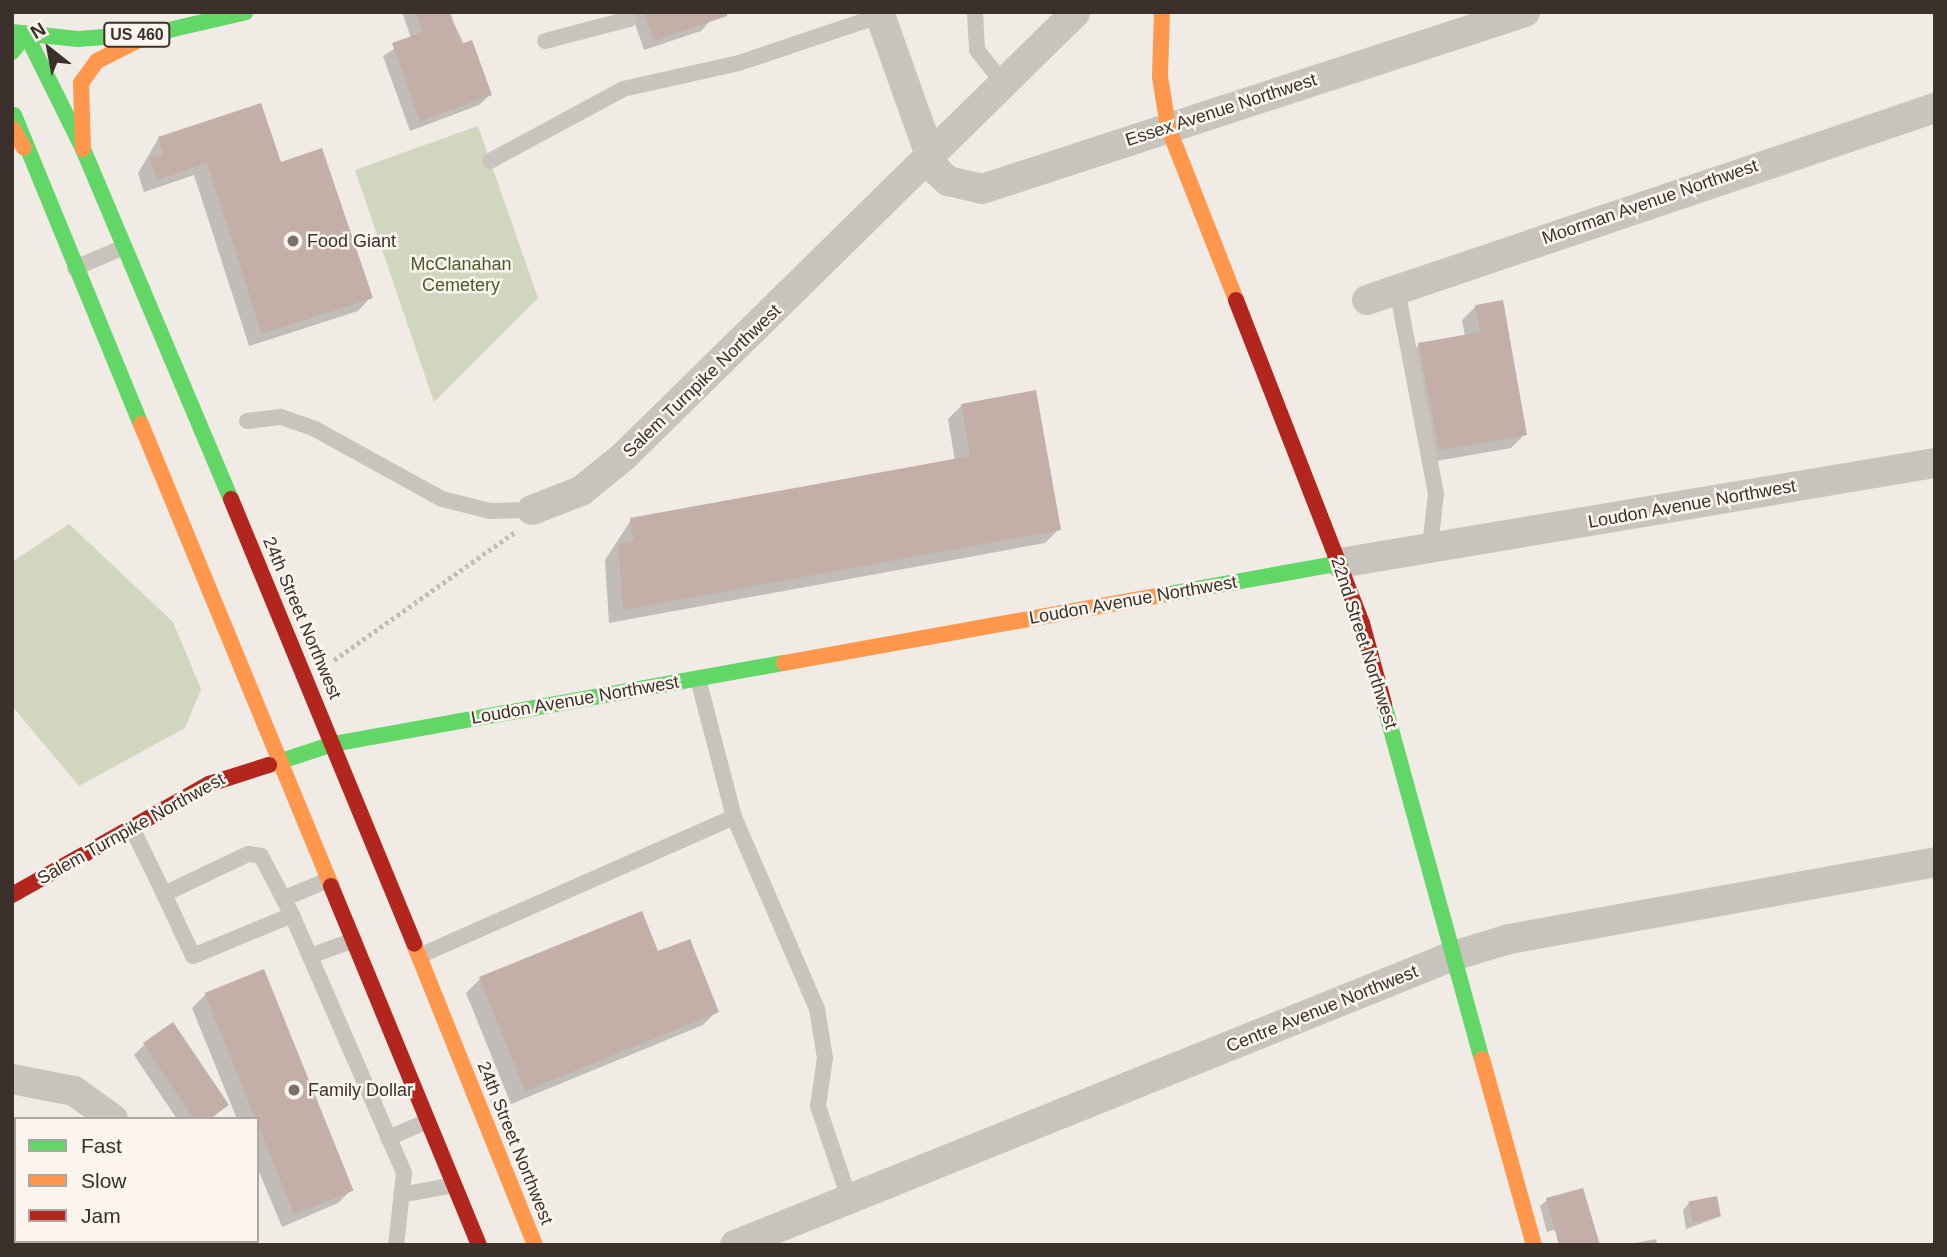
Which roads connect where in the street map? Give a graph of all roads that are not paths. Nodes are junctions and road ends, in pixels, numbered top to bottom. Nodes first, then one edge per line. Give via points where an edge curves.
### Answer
1 (246, 12) edge
2 (627, 12) edge
3 (975, 12) edge
4 (1162, 12) edge
5 (1525, 12) edge
6 (884, 13) edge
7 (1075, 13) edge
8 (12, 16) edge
9 (48, 18) dead end
10 (1467, 21) edge
11 (19, 33) edge
12 (156, 33) junction
13 (545, 41) dead end
14 (12, 52) edge
15 (1003, 83) junction
16 (1935, 108) edge
17 (12, 109) edge
18 (1168, 127) junction
19 (12, 128) edge
20 (24, 148) junction
21 (83, 149) junction
22 (929, 156) junction
23 (490, 161) dead end
24 (124, 247) junction
25 (75, 268) junction
26 (1397, 289) junction
27 (1367, 300) dead end
28 (247, 421) dead end
29 (1935, 463) edge
30 (532, 510) joint
31 (1430, 547) junction
32 (1340, 563) junction
33 (698, 678) junction
34 (333, 744) junction
35 (282, 757) junction
36 (734, 817) junction
37 (131, 826) junction
38 (1935, 862) edge
39 (330, 879) junction
40 (12, 894) edge
41 (164, 894) junction
42 (285, 898) junction
43 (292, 915) junction
44 (355, 940) junction
45 (310, 956) junction
46 (419, 956) junction
47 (1453, 956) junction
48 (12, 1079) edge
49 (110, 1117) edge
50 (428, 1120) junction
51 (388, 1138) junction
52 (455, 1185) junction
53 (401, 1195) junction
54 (849, 1198) junction
55 (396, 1245) edge
56 (479, 1245) edge
57 (535, 1245) edge
58 (735, 1245) edge
59 (1534, 1245) edge

1 - 12 main road, US 460
2 - 13 lane via 629,19
3 - 15 lane via 977,50
4 - 18 main road, 22nd Street Northwest via 1160,78
5 - 10 street, Essex Avenue Northwest
6 - 22 street
6 - 23 lane via 739,63 623,89
7 - 15 street, Salem Turnpike Northwest
8 - 11 main road, 24th Street Northwest
9 - 11 main road
10 - 18 street, Essex Avenue Northwest
11 - 12 main road, US 460 via 78,38
11 - 14 main road
11 - 21 main road, 24th Street Northwest
12 - 21 main road via 112,51 80,83
15 - 22 street, Salem Turnpike Northwest
16 - 26 street, Moorman Avenue Northwest
17 - 20 main road
18 - 22 street, Essex Avenue Northwest via 982,190 948,181
18 - 32 main road, 22nd Street Northwest
19 - 20 main road
20 - 25 main road
21 - 24 main road, 24th Street Northwest
22 - 30 street, Salem Turnpike Northwest via 624,456 581,491
24 - 25 lane
24 - 34 main road, 24th Street Northwest
25 - 35 main road
26 - 27 street, Moorman Avenue Northwest
26 - 31 lane via 1436,493
28 - 30 lane, Salem Turnpike Northwest via 281,417 316,429 442,499 491,510
29 - 31 street, Loudon Avenue Northwest
31 - 32 street, Loudon Avenue Northwest
32 - 33 main road, Loudon Avenue Northwest
32 - 47 main road, 22nd Street Northwest
33 - 34 main road, Loudon Avenue Northwest
33 - 36 lane
34 - 35 main road, Salem Turnpike Northwest
34 - 46 main road, 24th Street Northwest
35 - 37 main road, Salem Turnpike Northwest via 209,784
35 - 39 main road
36 - 46 lane
36 - 54 lane via 817,1009 825,1058 818,1106
37 - 40 main road, Salem Turnpike Northwest
37 - 41 lane
38 - 47 street, Centre Avenue Northwest via 1509,939
39 - 42 lane
39 - 44 main road
41 - 42 lane via 248,855 261,856
41 - 43 lane via 193,956
42 - 43 lane
43 - 45 lane
44 - 45 lane
44 - 50 main road
45 - 51 lane
46 - 57 main road, 24th Street Northwest
47 - 54 street, Centre Avenue Northwest
47 - 59 main road, 22nd Street Northwest
48 - 49 street via 74,1091
50 - 51 lane
50 - 52 main road
51 - 53 lane via 404,1173
52 - 53 lane
52 - 56 main road
53 - 55 lane
54 - 58 street, Centre Avenue Northwest

